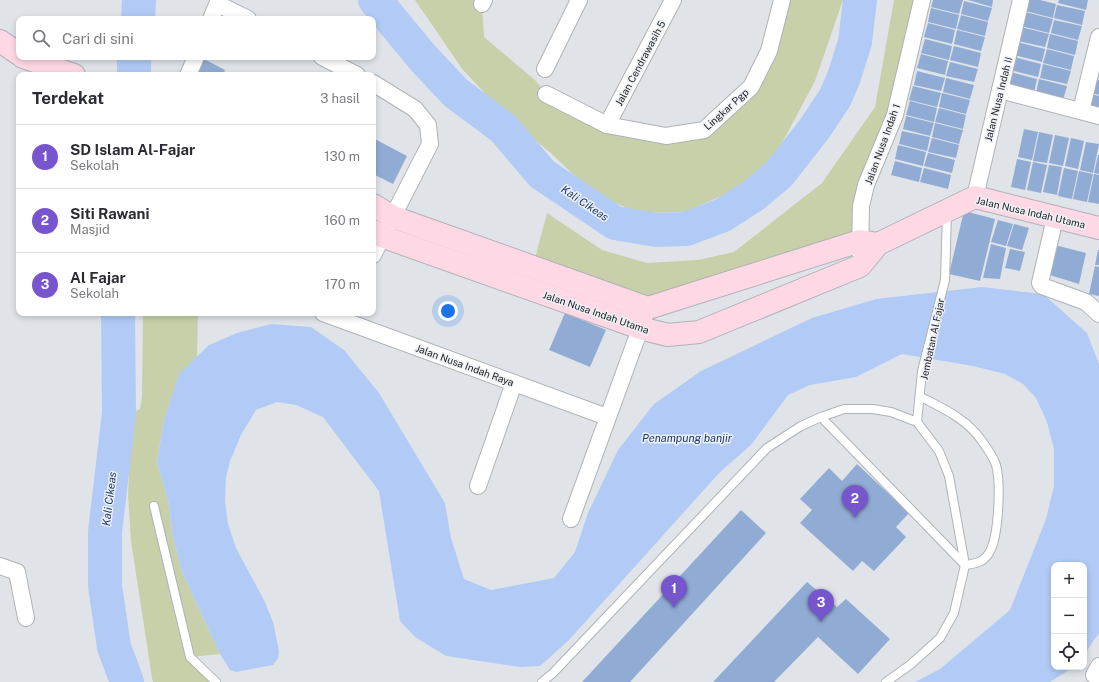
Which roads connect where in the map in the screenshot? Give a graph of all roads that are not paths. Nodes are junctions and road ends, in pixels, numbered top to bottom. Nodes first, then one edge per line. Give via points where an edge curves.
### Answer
1 (579, 0) edge
2 (673, 0) edge
3 (782, 0) edge
4 (922, 0) edge
5 (1021, 0) edge
6 (219, 2) edge
7 (213, 16) edge
8 (243, 16) edge
9 (1099, 37) edge
10 (0, 41) edge
11 (16, 52) edge
12 (32, 60) edge
13 (195, 60) edge
14 (328, 60) edge
15 (544, 69) dead end
16 (66, 72) edge
17 (189, 72) edge
18 (351, 72) edge
19 (376, 85) edge
20 (1000, 90) junction
21 (546, 94) dead end
22 (1081, 111) junction
23 (1099, 116) edge
24 (607, 125) junction
25 (975, 197) junction
26 (376, 207) edge
27 (947, 210) junction
28 (393, 216) junction
29 (1055, 218) junction
30 (1099, 228) edge
31 (377, 241) edge
32 (869, 243) junction
33 (648, 308) junction
34 (1099, 314) edge
35 (336, 316) edge
36 (640, 328) junction
37 (514, 383) junction
38 (921, 397) junction
39 (607, 417) junction
40 (821, 417) junction
41 (917, 422) junction
42 (478, 486) dead end
43 (154, 506) dead end
44 (571, 519) dead end
45 (965, 565) junction
46 (0, 566) edge
47 (26, 618) dead end
48 (216, 682) edge
49 (542, 682) edge
50 (886, 682) edge

1 - 15 street
2 - 24 street, Jalan Cendrawasih 5
3 - 24 street, Lingkar Pgp via 769,51 751,86 704,130 666,136
4 - 32 street, Jalan Nusa Indah 1 via 895,114 866,185 861,206
5 - 20 street, Jalan Nusa Indah II
6 - 7 street
6 - 8 street
9 - 22 street
10 - 11 street
12 - 16 street
13 - 17 street
14 - 18 street
19 - 28 street via 415,109 428,125 430,144
20 - 22 street
20 - 25 street, Jalan Nusa Indah II
21 - 24 street, Lingkar Pgp
22 - 23 street
25 - 27 street, Jalan Nusa Indah Utama
25 - 29 street, Jalan Nusa Indah Utama
26 - 28 street, Jalan Nusa Indah Utama
27 - 32 street, Jalan Nusa Indah Utama
27 - 38 lane, Jembatan Al Fajar via 945,280 922,371
28 - 31 street
28 - 33 street, Jalan Nusa Indah Utama
29 - 30 street, Jalan Nusa Indah Utama
29 - 34 street via 1040,283 1042,286 1086,302
31 - 36 street, Jalan Nusa Indah Utama
32 - 33 street, Jalan Nusa Indah Utama
32 - 36 street, Jalan Nusa Indah Utama via 860,266 700,332 668,335
33 - 36 street
35 - 37 street, Jalan Nusa Indah Raya
36 - 39 street
37 - 39 street, Jalan Nusa Indah Raya
37 - 42 street
38 - 41 lane, Jembatan Al Fajar
38 - 45 lane via 965,422 982,441 996,465 998,520 989,552 975,564
39 - 44 street
40 - 41 lane via 844,409 873,409 891,412
40 - 45 lane
40 - 49 lane via 801,426 767,448
41 - 45 lane via 939,451 950,476
43 - 48 lane via 190,657
45 - 50 lane via 954,613 940,638
46 - 47 street via 16,572

